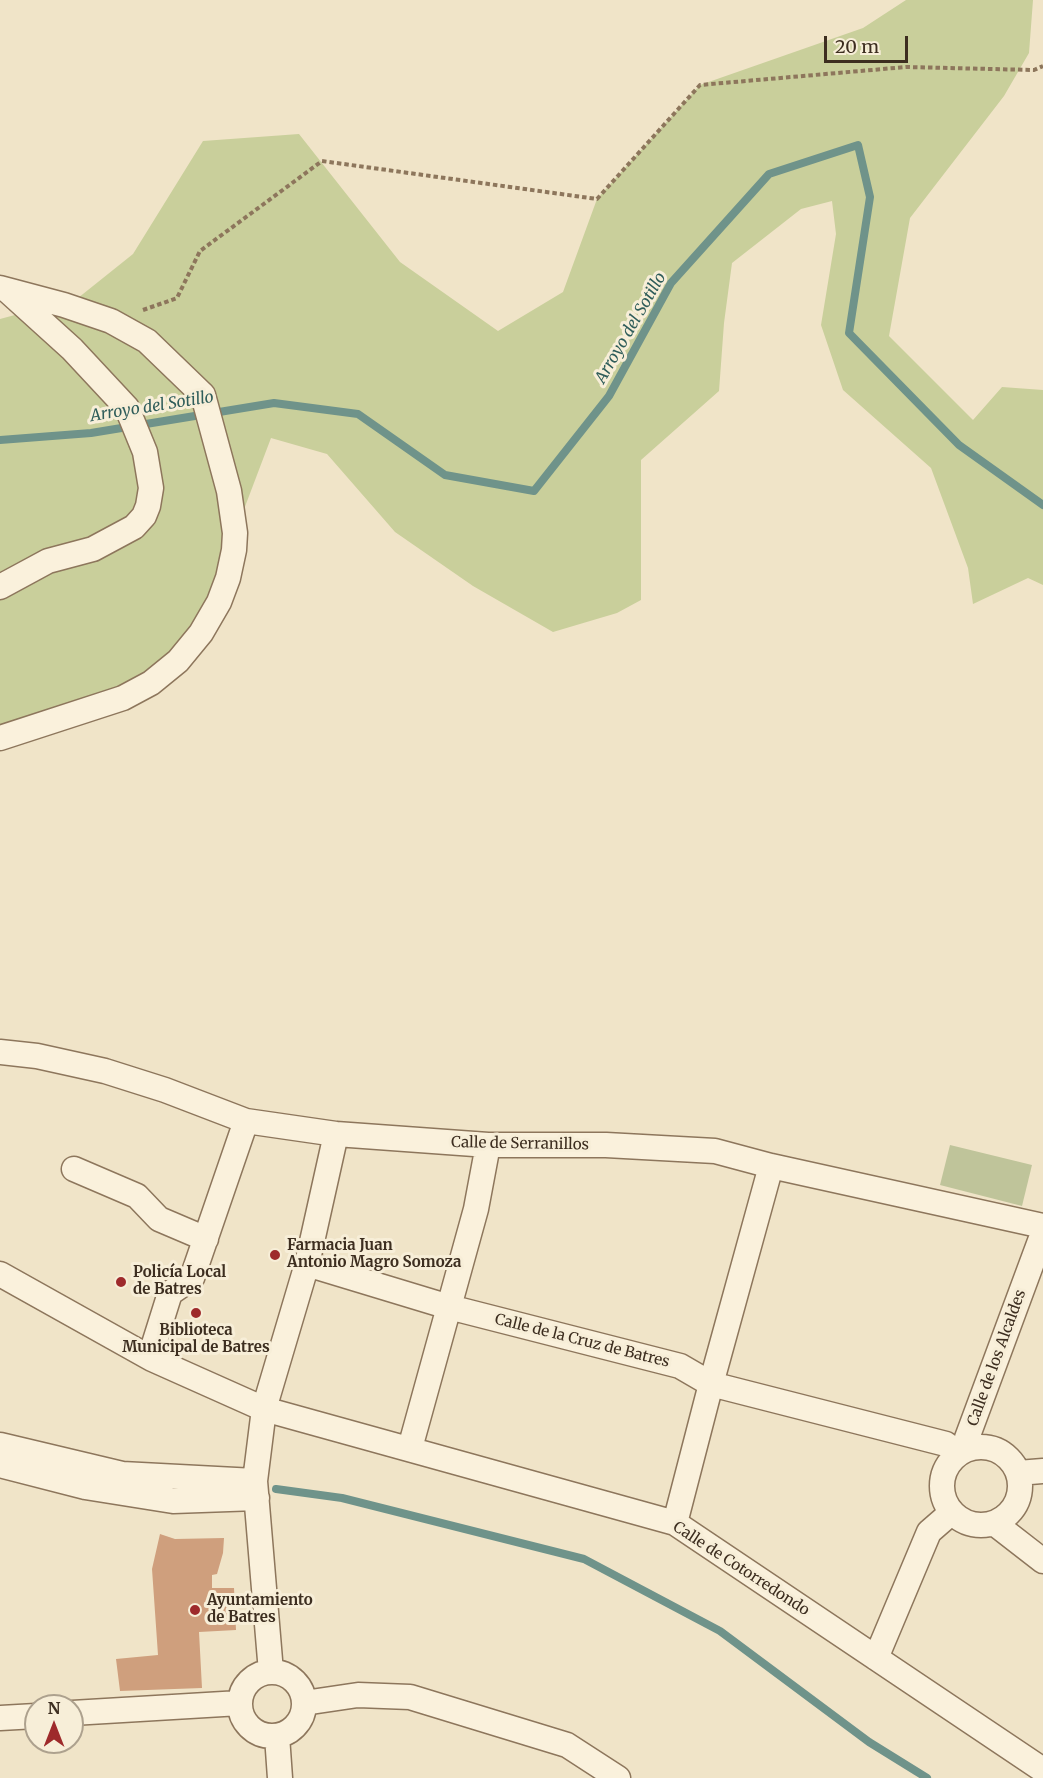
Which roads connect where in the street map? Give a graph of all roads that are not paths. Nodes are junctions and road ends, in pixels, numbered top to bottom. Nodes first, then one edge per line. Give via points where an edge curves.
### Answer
1 (4, 289) edge
2 (0, 587) edge
3 (0, 738) edge
4 (0, 1052) edge
5 (246, 1122) junction
6 (336, 1134) junction
7 (488, 1145) junction
8 (771, 1166) junction
9 (74, 1169) dead end
10 (1043, 1226) edge
11 (1043, 1233) edge
12 (206, 1239) junction
13 (307, 1264) junction
14 (0, 1274) edge
15 (449, 1307) junction
16 (154, 1344) dead end
17 (711, 1384) junction
18 (264, 1409) junction
19 (0, 1445) edge
20 (410, 1448) junction
21 (962, 1452) junction
22 (0, 1465) edge
23 (1043, 1471) edge
24 (1018, 1473) junction
25 (256, 1489) junction
26 (952, 1512) junction
27 (675, 1523) junction
28 (994, 1523) junction
29 (1043, 1561) edge
30 (876, 1658) junction
31 (271, 1672) junction
32 (240, 1703) junction
33 (304, 1703) junction
34 (84, 1712) edge
35 (24, 1717) edge
36 (0, 1718) edge
37 (277, 1736) junction
38 (1043, 1770) edge
39 (280, 1778) edge
40 (618, 1778) edge

1 - 2 street via 72,349 127,408 145,452 151,488 148,507 134,527 93,549 48,561
1 - 3 street via 111,321 147,341 203,394 229,491 235,533 219,602 201,633 177,661 151,683 123,698
4 - 5 street, Calle de Serranillos via 105,1071
5 - 6 street, Calle de Serranillos
5 - 12 street
6 - 7 street, Calle de Serranillos
6 - 13 street
7 - 8 street, Calle de Serranillos via 606,1145 715,1151
7 - 15 street via 476,1209
8 - 10 street, Calle de Serranillos
8 - 17 street
9 - 12 street via 137,1196 159,1219
11 - 21 street, Calle de los Alcaldes
12 - 16 street via 192,1278 170,1293
13 - 15 street, Calle de la Cruz de Batres
13 - 18 street
14 - 18 street, Calle de Cotorredondo via 152,1359
15 - 17 street, Calle de la Cruz de Batres via 680,1366
15 - 20 street
17 - 21 street, Calle de la Cruz de Batres via 946,1444
17 - 27 street
18 - 20 street, Calle de Cotorredondo
18 - 25 street
19 - 25 street via 122,1474
20 - 27 street, Calle de Cotorredondo
21 - 24 street via 992,1448 1004,1454
21 - 26 street via 944,1474 942,1487
22 - 25 street via 85,1487 173,1501
23 - 24 street
24 - 28 street via 1019,1498 1006,1516
25 - 31 street
26 - 28 street via 967,1522
26 - 30 street via 929,1532
27 - 30 street, Calle de Cotorredondo
28 - 29 street
30 - 38 street, Calle de Cotorredondo
31 - 32 street via 254,1677
31 - 33 street via 292,1678
32 - 34 street
32 - 37 street via 244,1720 251,1728
33 - 37 street via 294,1728
33 - 40 street via 358,1695 410,1697 567,1744
35 - 36 street
37 - 39 street

